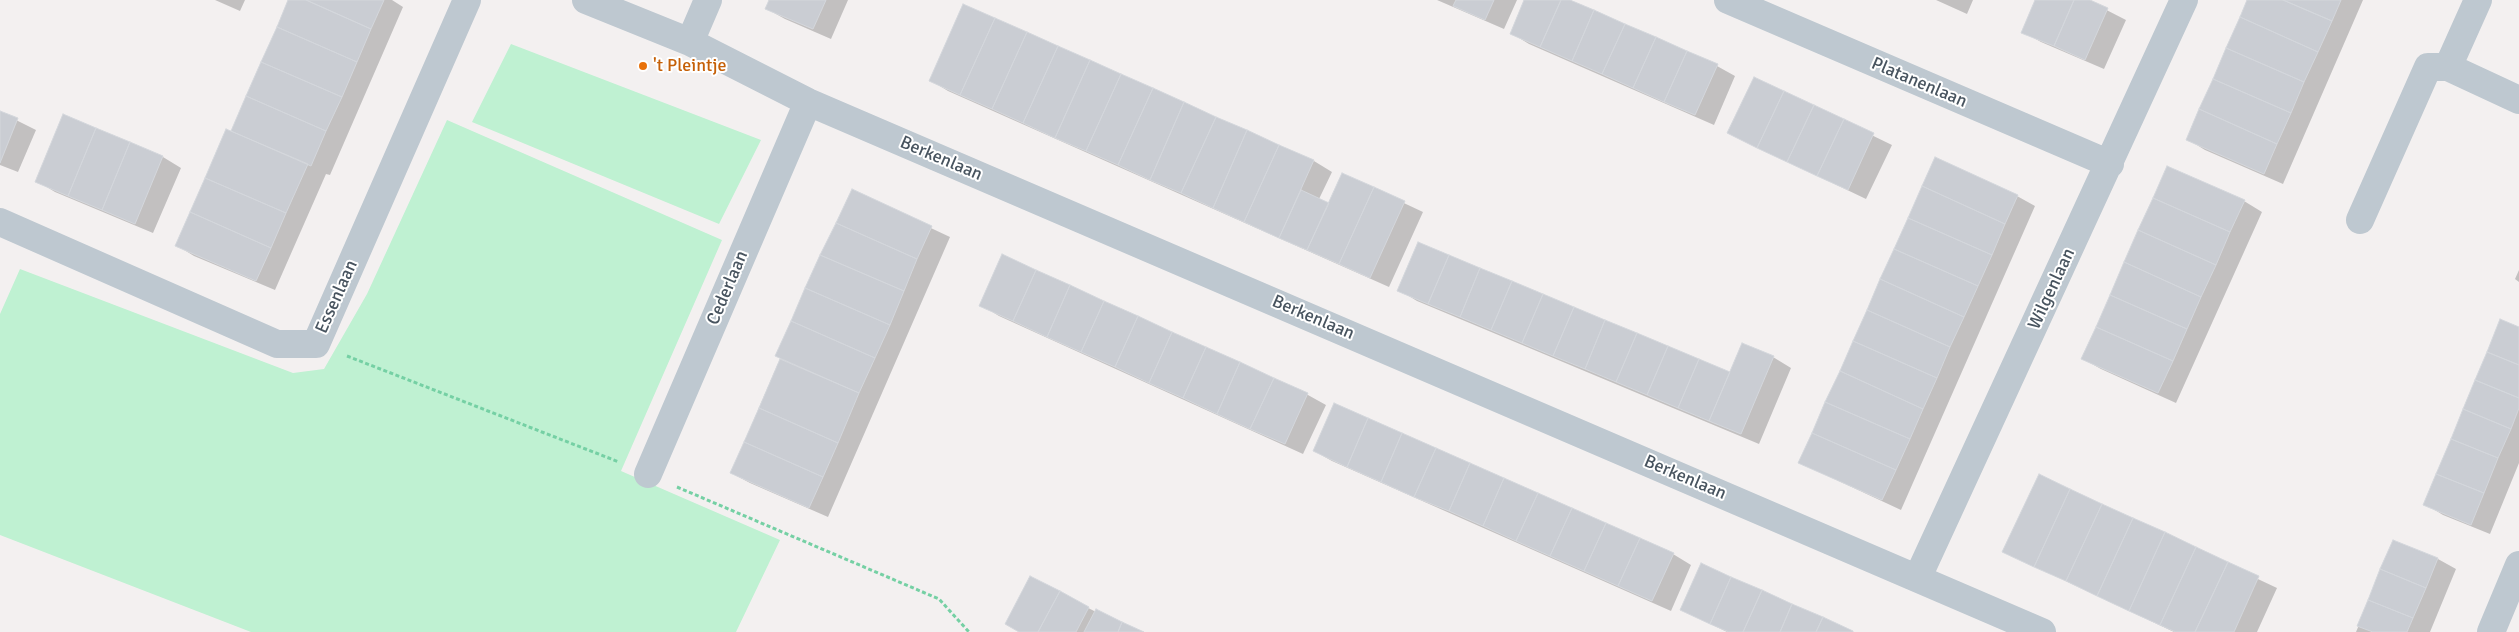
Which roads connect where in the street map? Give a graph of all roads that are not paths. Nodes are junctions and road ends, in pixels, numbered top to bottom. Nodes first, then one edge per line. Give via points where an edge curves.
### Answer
1 (467, 0) edge
2 (586, 0) edge
3 (708, 0) edge
4 (1728, 0) edge
5 (2184, 0) edge
6 (2478, 0) edge
7 (690, 42) junction
8 (2448, 67) junction
9 (2519, 100) edge
10 (808, 102) junction
11 (2110, 164) junction
12 (2360, 220) dead end
13 (0, 222) edge
14 (648, 474) road end
15 (2519, 565) edge
16 (1918, 577) junction
17 (2042, 632) edge
18 (2491, 632) edge

1 - 13 street, Essenlaan via 316,344 277,344
2 - 7 street, Berkenlaan
3 - 7 street
4 - 11 street, Platanenlaan
5 - 11 street, Wilgenlaan
6 - 8 street
7 - 10 street, Berkenlaan
8 - 9 street
8 - 12 street via 2428,67
10 - 14 street, Cederlaan
10 - 16 street, Berkenlaan
11 - 16 street, Wilgenlaan
15 - 18 street
16 - 17 street, Berkenlaan

